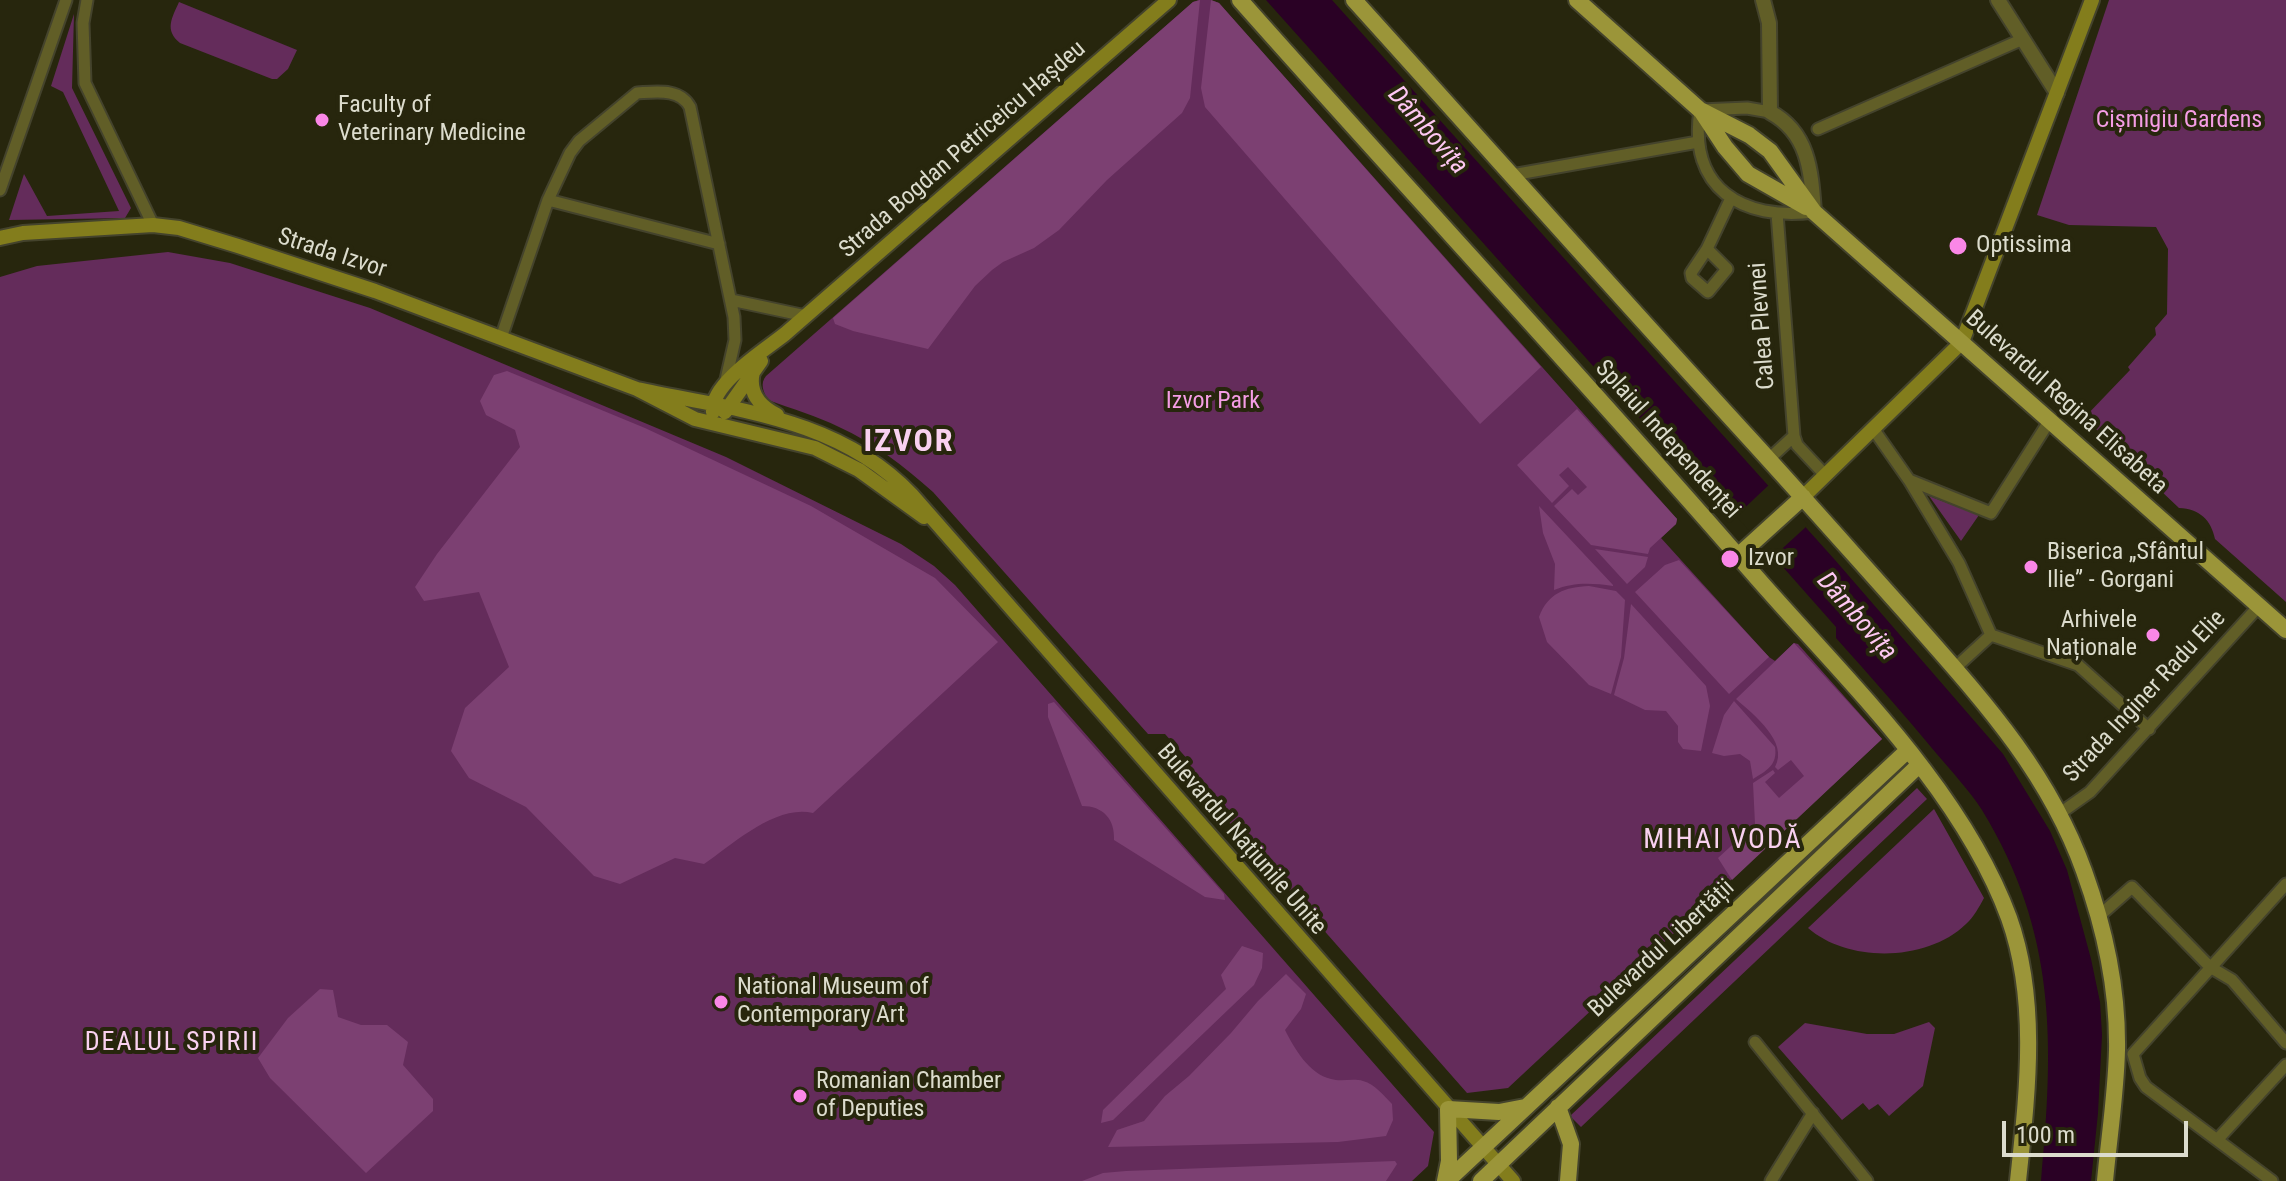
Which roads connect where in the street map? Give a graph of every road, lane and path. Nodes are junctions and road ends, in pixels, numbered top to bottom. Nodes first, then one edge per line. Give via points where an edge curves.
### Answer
1 (66, 0) edge
2 (87, 0) edge
3 (1169, 0) edge
4 (1240, 0) edge
5 (1354, 0) edge
6 (1577, 0) edge
7 (1763, 0) edge
8 (1998, 0) edge
9 (2092, 0) edge
10 (2023, 39) junction
11 (2057, 93) junction
12 (1700, 110) junction
13 (1770, 112) junction
14 (1818, 129) dead end
15 (1698, 142) junction
16 (1512, 175) junction
17 (0, 190) edge
18 (1731, 198) junction
19 (548, 200) junction
20 (1814, 212) junction
21 (1777, 213) junction
22 (153, 225) junction
23 (0, 238) edge
24 (719, 244) junction
25 (1707, 249) dead end
26 (731, 300) junction
27 (806, 316) junction
28 (785, 334) junction
29 (501, 338) junction
30 (1962, 342) junction
31 (754, 368) junction
32 (725, 384) junction
33 (637, 389) junction
34 (712, 405) junction
35 (728, 408) junction
36 (2050, 420) junction
37 (713, 424) junction
38 (799, 425) junction
39 (1874, 430) junction
40 (1794, 436) junction
41 (1769, 459) junction
42 (1826, 476) junction
43 (1909, 480) junction
44 (1799, 500) junction
45 (938, 527) junction
46 (1738, 556) junction
47 (2259, 606) junction
48 (2286, 630) edge
49 (1991, 635) junction
50 (1955, 668) junction
51 (2149, 729) junction
52 (1907, 751) junction
53 (1919, 765) junction
54 (2059, 814) junction
55 (2286, 884) edge
56 (2099, 916) junction
57 (2210, 967) junction
58 (1755, 1042) dead end
59 (2286, 1043) edge
60 (2125, 1054) junction
61 (2286, 1065) edge
62 (1526, 1107) junction
63 (1558, 1107) junction
64 (1448, 1109) junction
65 (1813, 1113) junction
66 (2217, 1140) junction
67 (1482, 1148) junction
68 (1498, 1165) junction
69 (1446, 1181) edge
70 (1481, 1181) edge
71 (1513, 1181) edge
72 (1568, 1181) edge
73 (1771, 1181) edge
74 (1867, 1181) edge
75 (2018, 1181) edge
76 (2105, 1181) edge
77 (2272, 1181) edge

1 - 17 street
2 - 22 street via 85,83
3 - 27 main road, Strada Bogdan Petriceicu Hașdeu
4 - 46 main road, Splaiul Independenței
5 - 16 main road
6 - 12 main road
7 - 13 street via 1769,23
8 - 10 street
9 - 11 main road
10 - 11 street
10 - 14 street
11 - 30 main road
12 - 13 street
12 - 15 street
12 - 20 main road via 1748,174
12 - 20 main road via 1770,151
13 - 20 street via 1804,147
15 - 16 street
15 - 18 street via 1710,176
16 - 41 main road
18 - 21 street
18 - 25 street
19 - 24 street
19 - 24 street via 579,141 625,101 637,93 678,94 690,107
19 - 29 street
20 - 21 street
20 - 30 main road, Bulevardul Regina Elisabeta
21 - 40 street, Calea Plevnei
22 - 23 main road, Strada Izvor
22 - 29 main road, Strada Izvor via 238,246
24 - 26 street
26 - 27 street
26 - 32 street via 735,340
27 - 28 main road, Strada Bogdan Petriceicu Hașdeu
28 - 31 main road, Strada Bogdan Petriceicu Hașdeu
28 - 32 main road, Strada Bogdan Petriceicu Hașdeu
29 - 33 main road, Strada Izvor
30 - 36 main road, Bulevardul Regina Elisabeta
30 - 39 main road
31 - 35 main road, Strada Bogdan Petriceicu Hașdeu
31 - 38 main road via 752,388 760,404
32 - 34 main road, Strada Bogdan Petriceicu Hașdeu
33 - 34 main road, Strada Izvor
33 - 37 main road, Strada Izvor
34 - 35 main road, Bulevardul Națiunile Unite
34 - 37 main road
35 - 37 main road, Strada Bogdan Petriceicu Hașdeu
35 - 38 main road, Bulevardul Națiunile Unite
36 - 43 street via 1991,513
36 - 47 main road, Bulevardul Regina Elisabeta
37 - 45 main road, Bulevardul Națiunile Unite via 829,454 877,481
38 - 45 main road, Bulevardul Națiunile Unite via 846,443 884,468
39 - 42 main road
39 - 43 street
40 - 41 street
40 - 42 street
41 - 44 main road
42 - 44 main road
43 - 49 street via 1959,563
44 - 46 main road
44 - 50 main road
45 - 64 main road, Bulevardul Națiunile Unite
46 - 52 main road, Splaiul Independenței
47 - 48 main road, Bulevardul Regina Elisabeta
47 - 51 street, Strada Inginer Radu Elie
49 - 50 street
49 - 51 street via 2078,665
50 - 54 main road via 2014,739
51 - 54 street, Strada Inginer Radu Elie via 2090,792
52 - 53 main road, Splaiul Independenței
52 - 62 main road, Bulevardul Libertății
53 - 63 main road, Bulevardul Libertății
53 - 75 main road, Splaiul Independenței via 1978,852 2015,936 2028,1046
54 - 56 main road
55 - 57 street
56 - 57 street via 2132,887
56 - 60 main road
57 - 59 street via 2232,980
57 - 60 street
58 - 65 street
60 - 66 street via 2146,1087
60 - 76 main road
61 - 66 street
62 - 64 main road via 1499,1112
62 - 67 main road, Bulevardul Libertății
63 - 68 main road, Bulevardul Libertății
63 - 72 main road via 1571,1144
64 - 67 main road, Bulevardul Națiunile Unite
64 - 69 main road
65 - 73 street
65 - 74 street
66 - 77 street
67 - 68 main road, Bulevardul Națiunile Unite
67 - 69 main road, Bulevardul Libertății
68 - 70 main road, Bulevardul Libertății
68 - 71 main road, Bulevardul Națiunile Unite

